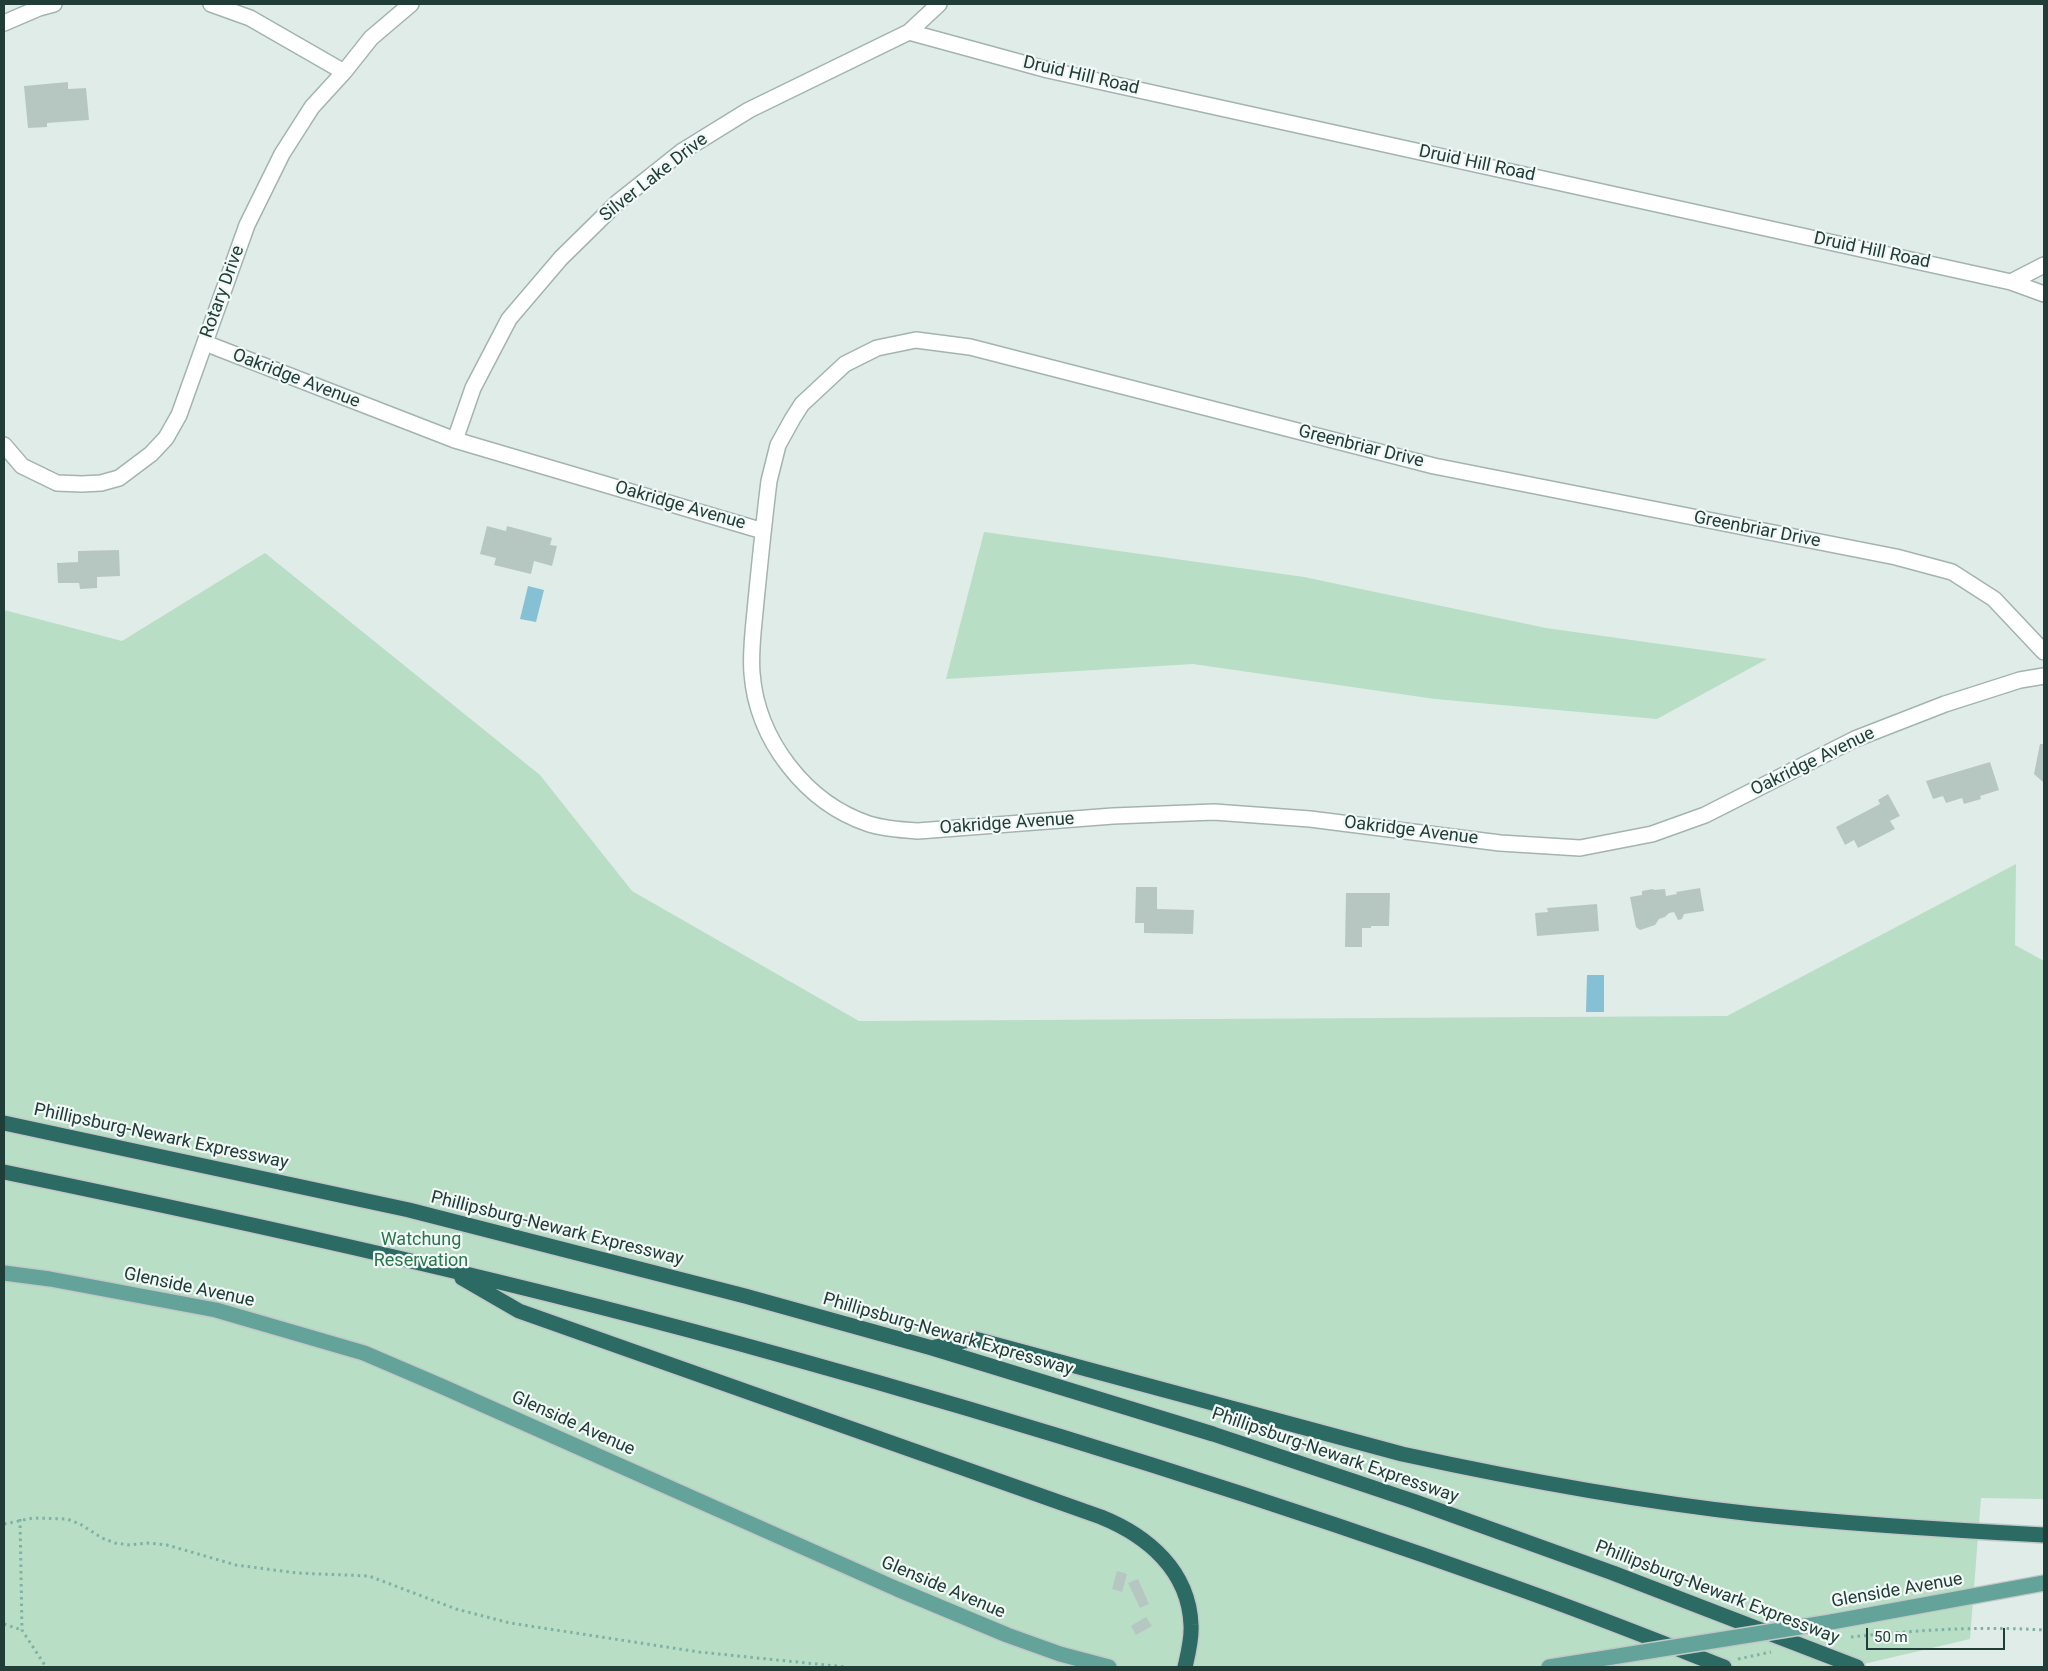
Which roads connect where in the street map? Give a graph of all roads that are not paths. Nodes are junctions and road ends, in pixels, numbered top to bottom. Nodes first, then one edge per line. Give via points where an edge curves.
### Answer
1 (54, 4) edge
2 (211, 4) edge
3 (411, 4) edge
4 (939, 4) edge
5 (4, 23) edge
6 (909, 32) junction
7 (344, 72) junction
8 (2044, 265) edge
9 (2011, 282) junction
10 (2044, 294) edge
11 (205, 343) junction
12 (455, 440) junction
13 (4, 445) edge
14 (763, 531) junction
15 (2044, 652) edge
16 (2044, 676) edge
17 (4, 1123) edge
18 (4, 1172) edge
19 (447, 1269) junction
20 (4, 1273) edge
21 (932, 1348) junction
22 (2044, 1535) edge
23 (2044, 1584) edge
24 (1109, 1667) edge
25 (1185, 1667) edge
26 (1549, 1667) edge
27 (1724, 1667) edge
28 (1857, 1667) edge

1 - 5 street
2 - 7 street via 250,18
3 - 7 street, Rotary Drive via 371,38
4 - 6 street, Silver Lake Drive
6 - 9 street, Druid Hill Road via 1058,72
6 - 12 street, Silver Lake Drive via 748,110 681,152 618,202 561,258 509,319 474,388
7 - 11 street, Rotary Drive via 312,107 282,154 248,225
8 - 9 street
9 - 10 street, Druid Hill Road
11 - 12 street, Oakridge Avenue
11 - 13 street, Rotary Drive via 179,415 166,438 119,478 101,483 58,483 22,466
12 - 14 street, Oakridge Avenue
14 - 15 street, Greenbriar Drive via 773,460 784,432 802,404 839,369 860,355 916,340 970,347 1434,466 1896,557 1952,572 1994,599
14 - 16 street, Oakridge Avenue via 752,674 768,732 791,769 817,794 855,818 893,829 918,831 1214,812 1310,818 1500,843 1580,848 1652,834 1705,815 1855,739 1963,698
17 - 21 highway, Phillipsburg-Newark Expressway via 410,1210
18 - 19 highway
19 - 25 highway via 519,1311 1101,1517 1129,1530 1143,1538 1169,1565 1185,1594 1191,1627
19 - 27 highway via 782,1355 1196,1479 1516,1587
20 - 24 main road, Glenside Avenue via 216,1310 364,1354 1007,1635
21 - 22 highway via 975,1339 1392,1451 1562,1486 1844,1523
21 - 28 highway, Phillipsburg-Newark Expressway via 1213,1434 1441,1511
23 - 26 main road, Glenside Avenue, bridge

